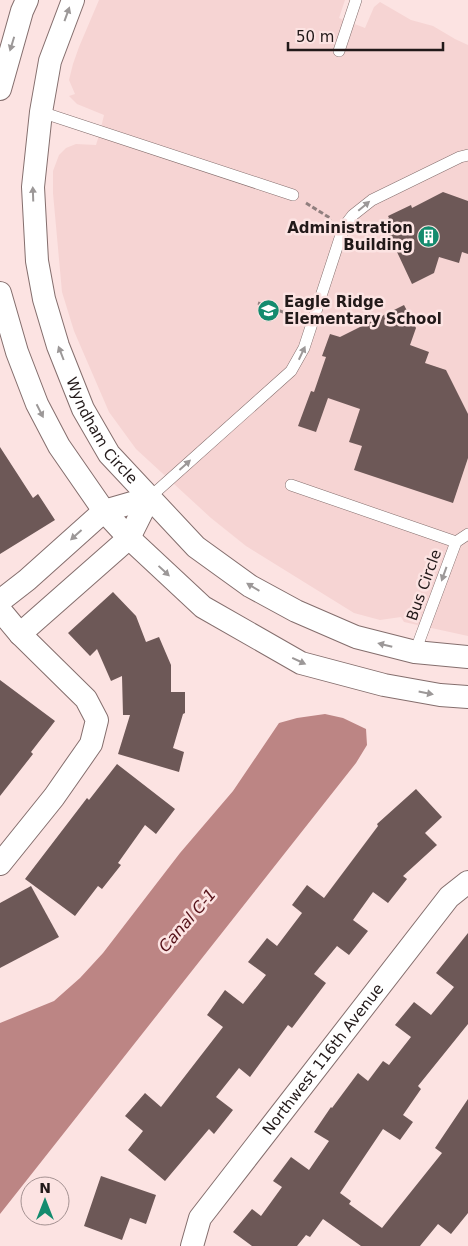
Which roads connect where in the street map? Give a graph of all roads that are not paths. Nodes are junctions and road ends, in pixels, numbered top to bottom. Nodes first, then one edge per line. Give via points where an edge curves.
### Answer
1 (27, 0) edge
2 (73, 0) edge
3 (356, 0) edge
4 (339, 51) dead end
5 (0, 89) edge
6 (41, 112) junction
7 (468, 155) edge
8 (293, 195) road end
9 (0, 293) edge
10 (292, 486) dead end
11 (149, 498) junction
12 (104, 511) junction
13 (468, 534) edge
14 (129, 538) junction
15 (456, 542) junction
16 (27, 580) junction
17 (0, 601) edge
18 (50, 608) junction
19 (0, 610) edge
20 (20, 634) junction
21 (415, 652) junction
22 (468, 656) edge
23 (468, 697) edge
24 (0, 864) edge
25 (468, 882) edge
26 (192, 1245) edge

1 -> 5 street
6 -> 2 street, Wyndham Circle via 50,61
3 - 4 lane
6 - 8 lane
11 -> 6 street, Wyndham Circle via 109,454 83,409 58,346 44,299 37,261 33,187
11 -> 7 lane via 291,371 304,348 340,238 353,215 372,200
9 -> 12 street via 17,352 37,404 59,446
10 - 15 lane
11 - 12 street
11 - 14 street
21 -> 11 street, Wyndham Circle via 356,637 296,611 250,586 196,547
12 - 14 street
12 -> 16 street
13 - 15 lane, Bus Circle
14 - 18 street
14 -> 23 street via 203,607 301,663 384,685
15 -> 21 lane, Bus Circle
16 - 17 street
16 - 18 street
18 - 20 street
19 - 20 street
20 - 24 street via 86,699 97,720 91,744 54,797
21 - 22 street, Wyndham Circle
25 - 26 street, Northwest 116th Avenue via 449,897 200,1218

